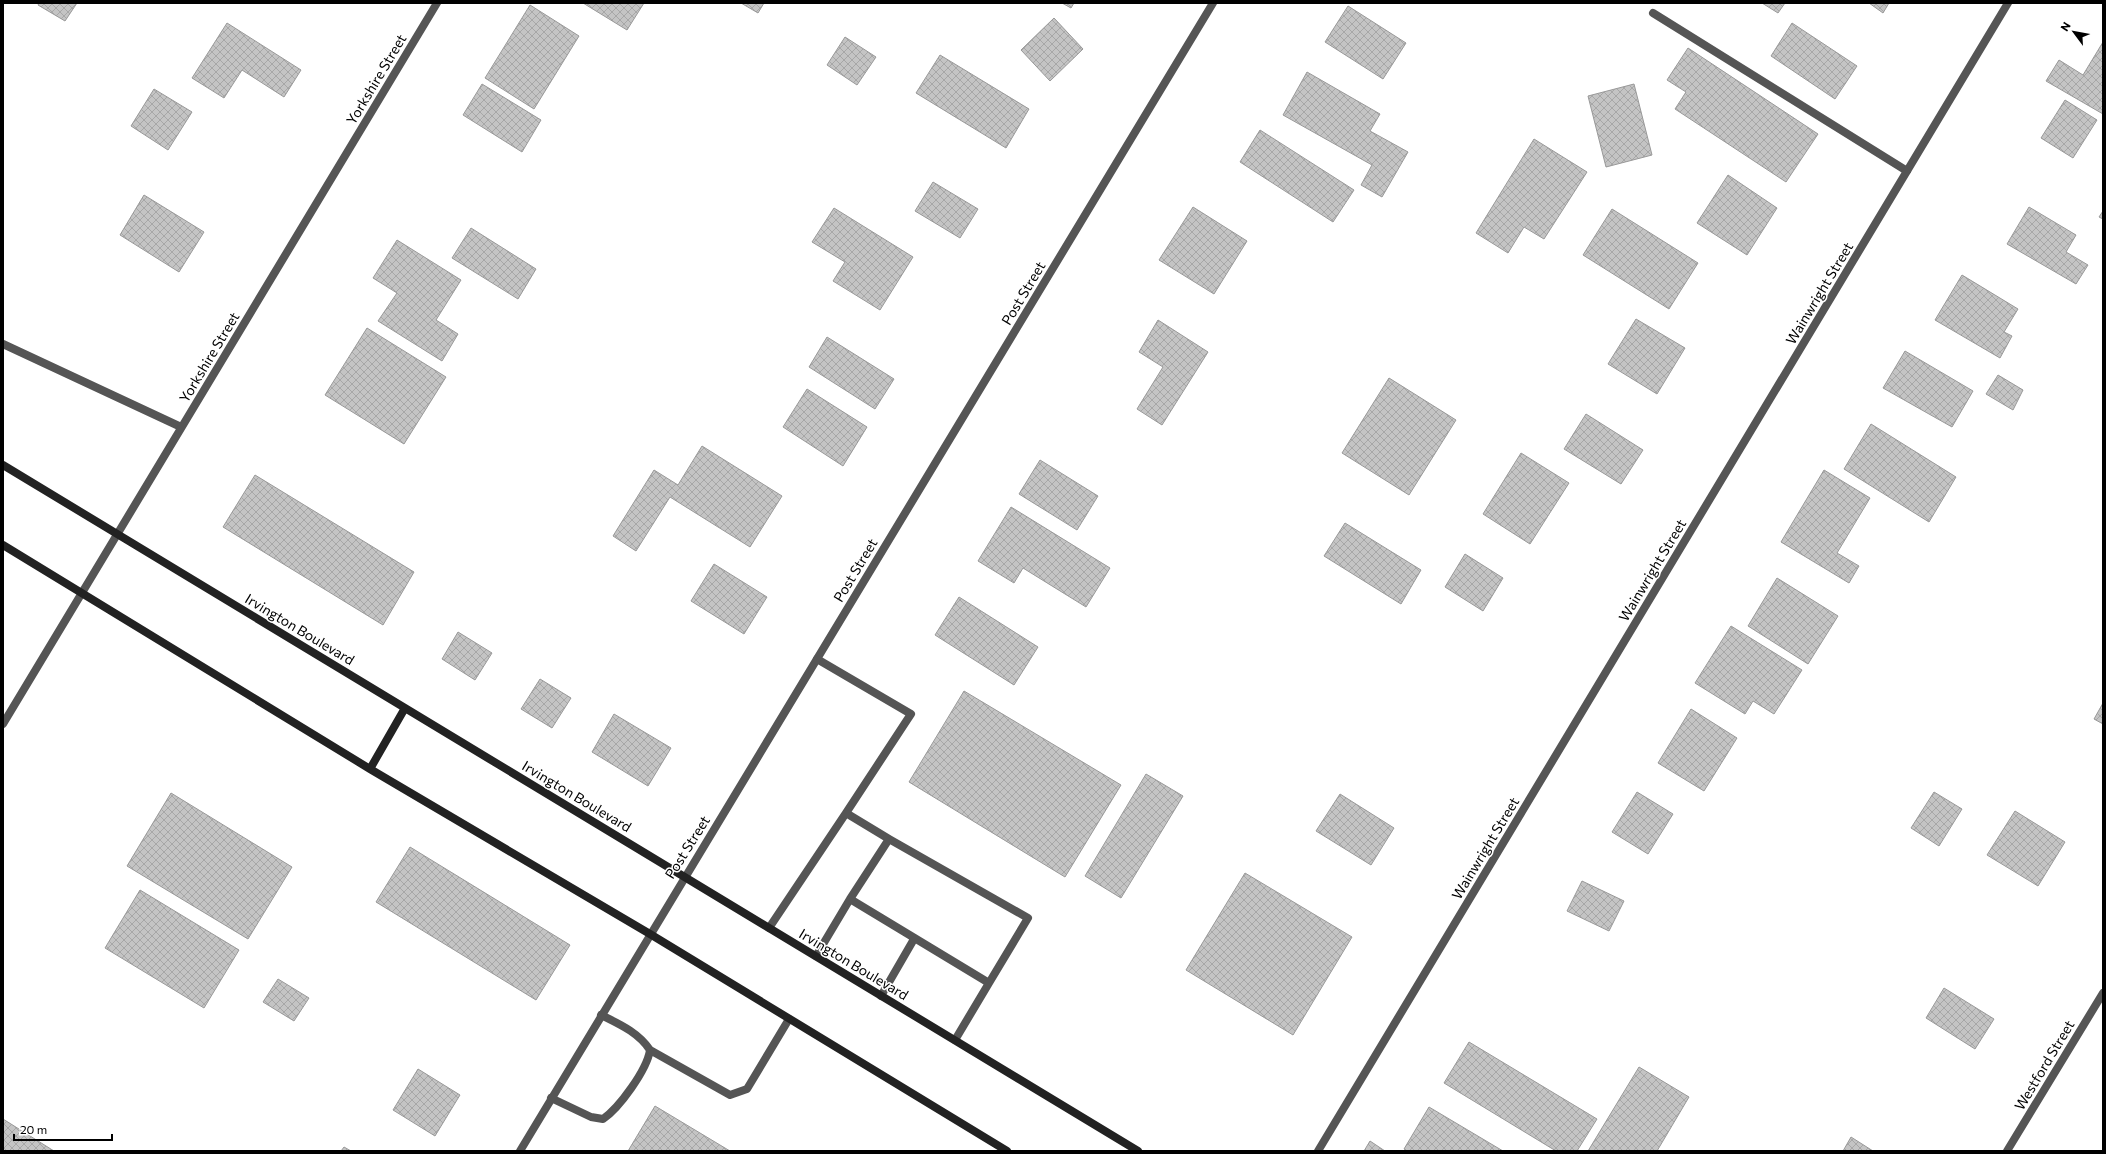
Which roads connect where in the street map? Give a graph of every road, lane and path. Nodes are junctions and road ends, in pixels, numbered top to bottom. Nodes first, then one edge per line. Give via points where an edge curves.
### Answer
1 (437, 3) edge
2 (1213, 3) edge
3 (2008, 3) edge
4 (1653, 13) dead end
5 (1907, 171) junction
6 (3, 344) edge
7 (181, 427) junction
8 (3, 464) edge
9 (117, 533) junction
10 (3, 545) edge
11 (82, 593) junction
12 (817, 659) junction
13 (405, 708) junction
14 (3, 724) edge
15 (370, 769) junction
16 (846, 813) junction
17 (889, 839) junction
18 (684, 876) junction
19 (850, 899) junction
20 (769, 928) junction
21 (650, 934) junction
22 (914, 939) junction
23 (816, 956) junction
24 (989, 983) junction
25 (2103, 993) edge
26 (881, 996) junction
27 (600, 1015) junction
28 (790, 1019) junction
29 (955, 1040) junction
30 (650, 1050) junction
31 (551, 1098) junction
32 (520, 1151) edge
33 (1007, 1151) edge
34 (1138, 1151) edge
35 (1318, 1151) edge
36 (2007, 1151) edge

1 - 7 street, Yorkshire Street
2 - 12 street, Post Street
3 - 5 street, Wainwright Street
4 - 5 street
5 - 35 street, Wainwright Street
6 - 7 street
7 - 9 street, Yorkshire Street
8 - 9 main road, Irvington Boulevard
9 - 11 street, Yorkshire Street
9 - 13 main road, Irvington Boulevard
10 - 11 main road
11 - 14 street, Yorkshire Street
11 - 15 main road
12 - 16 street via 911,714
12 - 18 street, Post Street
13 - 15 main road
13 - 18 main road, Irvington Boulevard
15 - 21 main road
16 - 17 street
16 - 20 street
17 - 19 street
17 - 24 street via 1028,918
18 - 20 main road, Irvington Boulevard
18 - 21 street, Post Street
19 - 22 street
19 - 23 street
20 - 23 main road, Irvington Boulevard
21 - 27 street, Post Street
21 - 28 main road
22 - 24 street
22 - 26 street
23 - 26 main road, Irvington Boulevard
24 - 29 street
25 - 36 street, Westford Street
26 - 29 main road, Irvington Boulevard
27 - 30 street via 627,1028 644,1041
27 - 31 street, Post Street
28 - 30 street via 747,1089 730,1095
28 - 33 main road
29 - 34 main road, Irvington Boulevard
30 - 31 street via 638,1076 613,1112 603,1119 591,1117
31 - 32 street, Post Street

